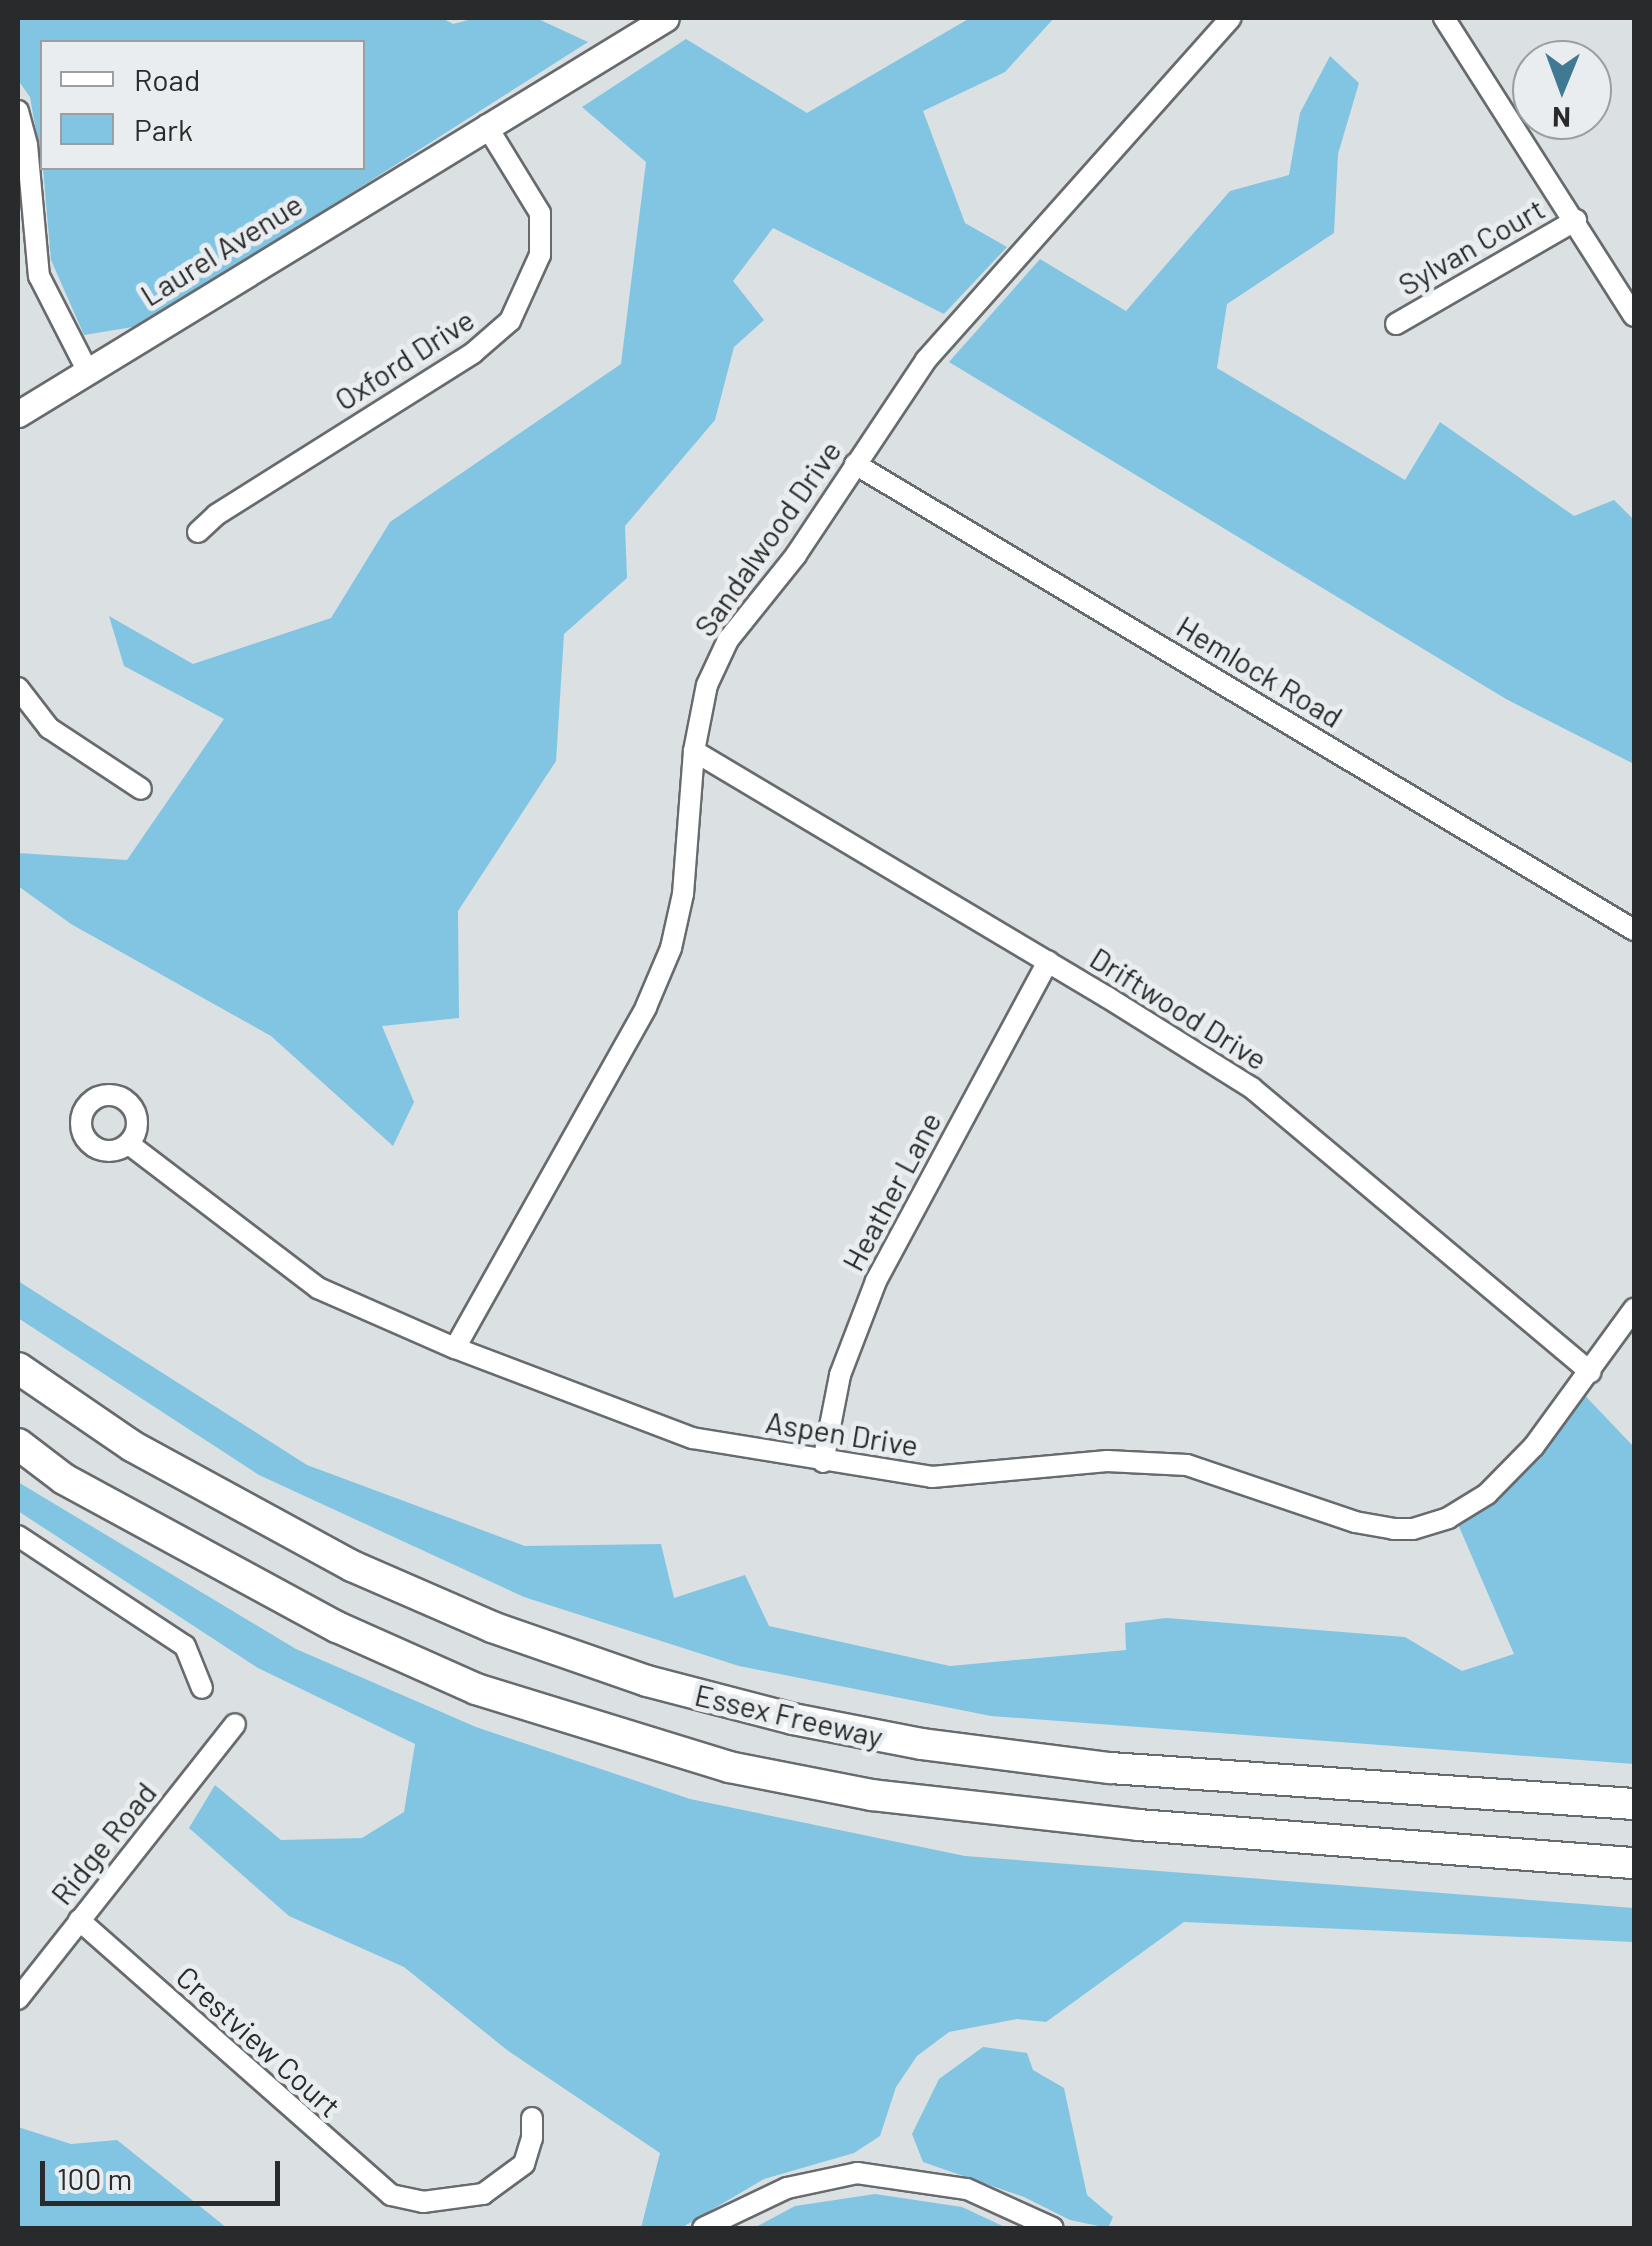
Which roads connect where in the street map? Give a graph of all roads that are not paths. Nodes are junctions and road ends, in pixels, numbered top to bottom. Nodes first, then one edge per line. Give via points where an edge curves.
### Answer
1 (666, 18) edge
2 (1231, 18) edge
3 (1444, 18) edge
4 (18, 112) edge
5 (486, 124) junction
6 (1576, 220) junction
7 (1634, 316) edge
8 (1396, 324) dead end
9 (86, 370) junction
10 (18, 414) edge
11 (855, 464) junction
12 (198, 532) dead end
13 (18, 688) edge
14 (694, 751) junction
15 (142, 790) dead end
16 (1634, 930) edge
17 (1048, 961) junction
18 (129, 1144) dead end
19 (1634, 1309) edge
20 (455, 1348) junction
21 (18, 1368) edge
22 (1591, 1372) junction
23 (18, 1444) edge
24 (823, 1462) junction
25 (18, 1536) edge
26 (202, 1688) dead end
27 (236, 1724) dead end
28 (1634, 1804) edge
29 (1634, 1863) edge
30 (80, 1920) junction
31 (18, 1999) edge
32 (532, 2118) dead end
33 (703, 2228) edge
34 (1053, 2228) edge

1 - 5 main road, Laurel Avenue
2 - 11 street, Sandalwood Drive via 981,294 903,390
3 - 6 street
4 - 9 street via 39,276
5 - 9 main road, Laurel Avenue
5 - 12 street, Oxford Drive via 540,213 540,254 510,321 473,353
6 - 7 street
6 - 8 street, Sylvan Court
9 - 10 main road, Laurel Avenue
11 - 14 street, Sandalwood Drive via 796,555 728,640 707,685
11 - 16 street, Hemlock Road
13 - 15 street via 49,728
14 - 17 street, Driftwood Drive
14 - 20 street, Sandalwood Drive via 683,894 646,1008
17 - 22 street, Driftwood Drive via 1252,1088
17 - 24 street, Heather Lane via 876,1281 840,1375
18 - 20 street, Aspen Drive via 318,1288
19 - 22 street, Aspen Drive
20 - 24 street, Aspen Drive via 692,1438
21 - 28 highway, Essex Freeway via 132,1446 352,1566 492,1627 665,1686 922,1744 1110,1768
22 - 24 street, Aspen Drive via 1487,1494 1413,1530 1355,1522 1187,1465 1107,1461 932,1477
23 - 29 highway, Essex Freeway via 64,1479 337,1628 476,1688 729,1767 872,1796 1138,1825
25 - 26 street via 185,1646
27 - 30 street, Ridge Road
30 - 31 street, Ridge Road
30 - 32 street, Crestview Court via 391,2196 455,2201 505,2182 524,2164
33 - 34 street via 787,2188 857,2173 967,2189

